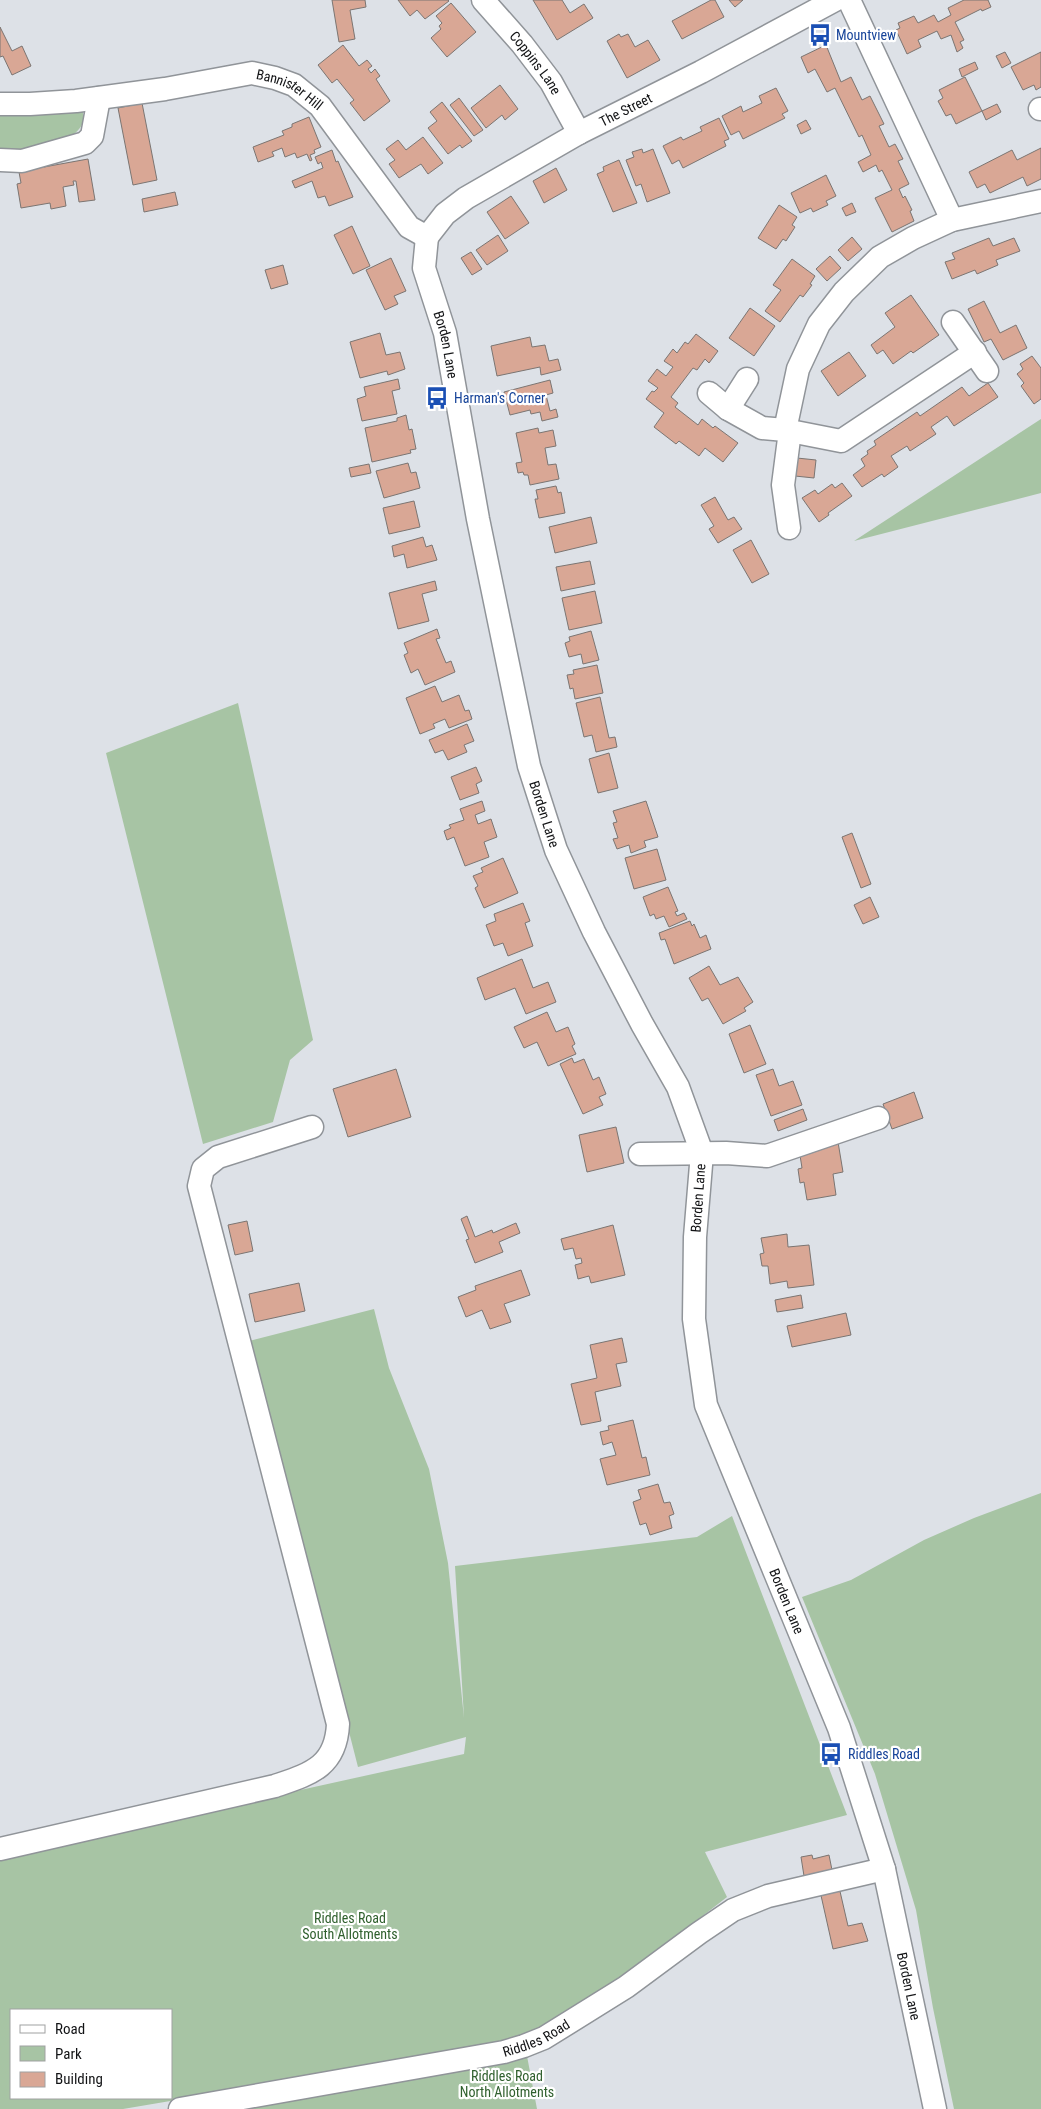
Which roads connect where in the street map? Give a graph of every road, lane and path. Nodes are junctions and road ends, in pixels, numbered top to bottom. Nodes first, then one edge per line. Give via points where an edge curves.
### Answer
1 (483, 0) edge
2 (835, 0) edge
3 (849, 0) edge
4 (100, 98) junction
5 (0, 104) edge
6 (579, 133) junction
7 (0, 160) edge
8 (1041, 201) edge
9 (952, 220) junction
10 (427, 237) junction
11 (953, 322) dead end
12 (975, 352) junction
13 (987, 371) dead end
14 (747, 379) dead end
15 (709, 393) dead end
16 (728, 408) junction
17 (788, 431) junction
18 (789, 528) dead end
19 (878, 1118) dead end
20 (312, 1127) dead end
21 (640, 1154) dead end
22 (702, 1154) junction
23 (0, 1849) edge
24 (884, 1869) junction
25 (180, 2109) edge
26 (935, 2109) edge

1 - 6 street, Coppins Lane via 551,82
2 - 6 street, The Street
3 - 9 street
4 - 5 street, Bannister Hill
4 - 7 street via 92,136 85,143 22,161
4 - 10 street, Bannister Hill via 252,73 294,85 320,106 409,227
6 - 10 street, The Street via 466,198 445,214
8 - 9 street
9 - 17 street via 880,257 844,292 819,324 798,369
10 - 22 street, Borden Lane via 424,268 445,332 478,519 530,766 556,850 599,940 678,1087
11 - 12 street
12 - 13 street
12 - 17 street via 841,440
14 - 16 street
15 - 16 street
16 - 17 street via 762,428
17 - 18 street via 783,485
19 - 22 street via 767,1156
20 - 23 street via 218,1157 203,1169 199,1186 338,1724 337,1740 331,1754 312,1773 275,1786
21 - 22 street
22 - 24 street, Borden Lane via 695,1237 694,1319 706,1405 840,1728
24 - 25 street, Riddles Road via 768,1896 734,1910 626,1987 544,2038 524,2046
24 - 26 street, Borden Lane

